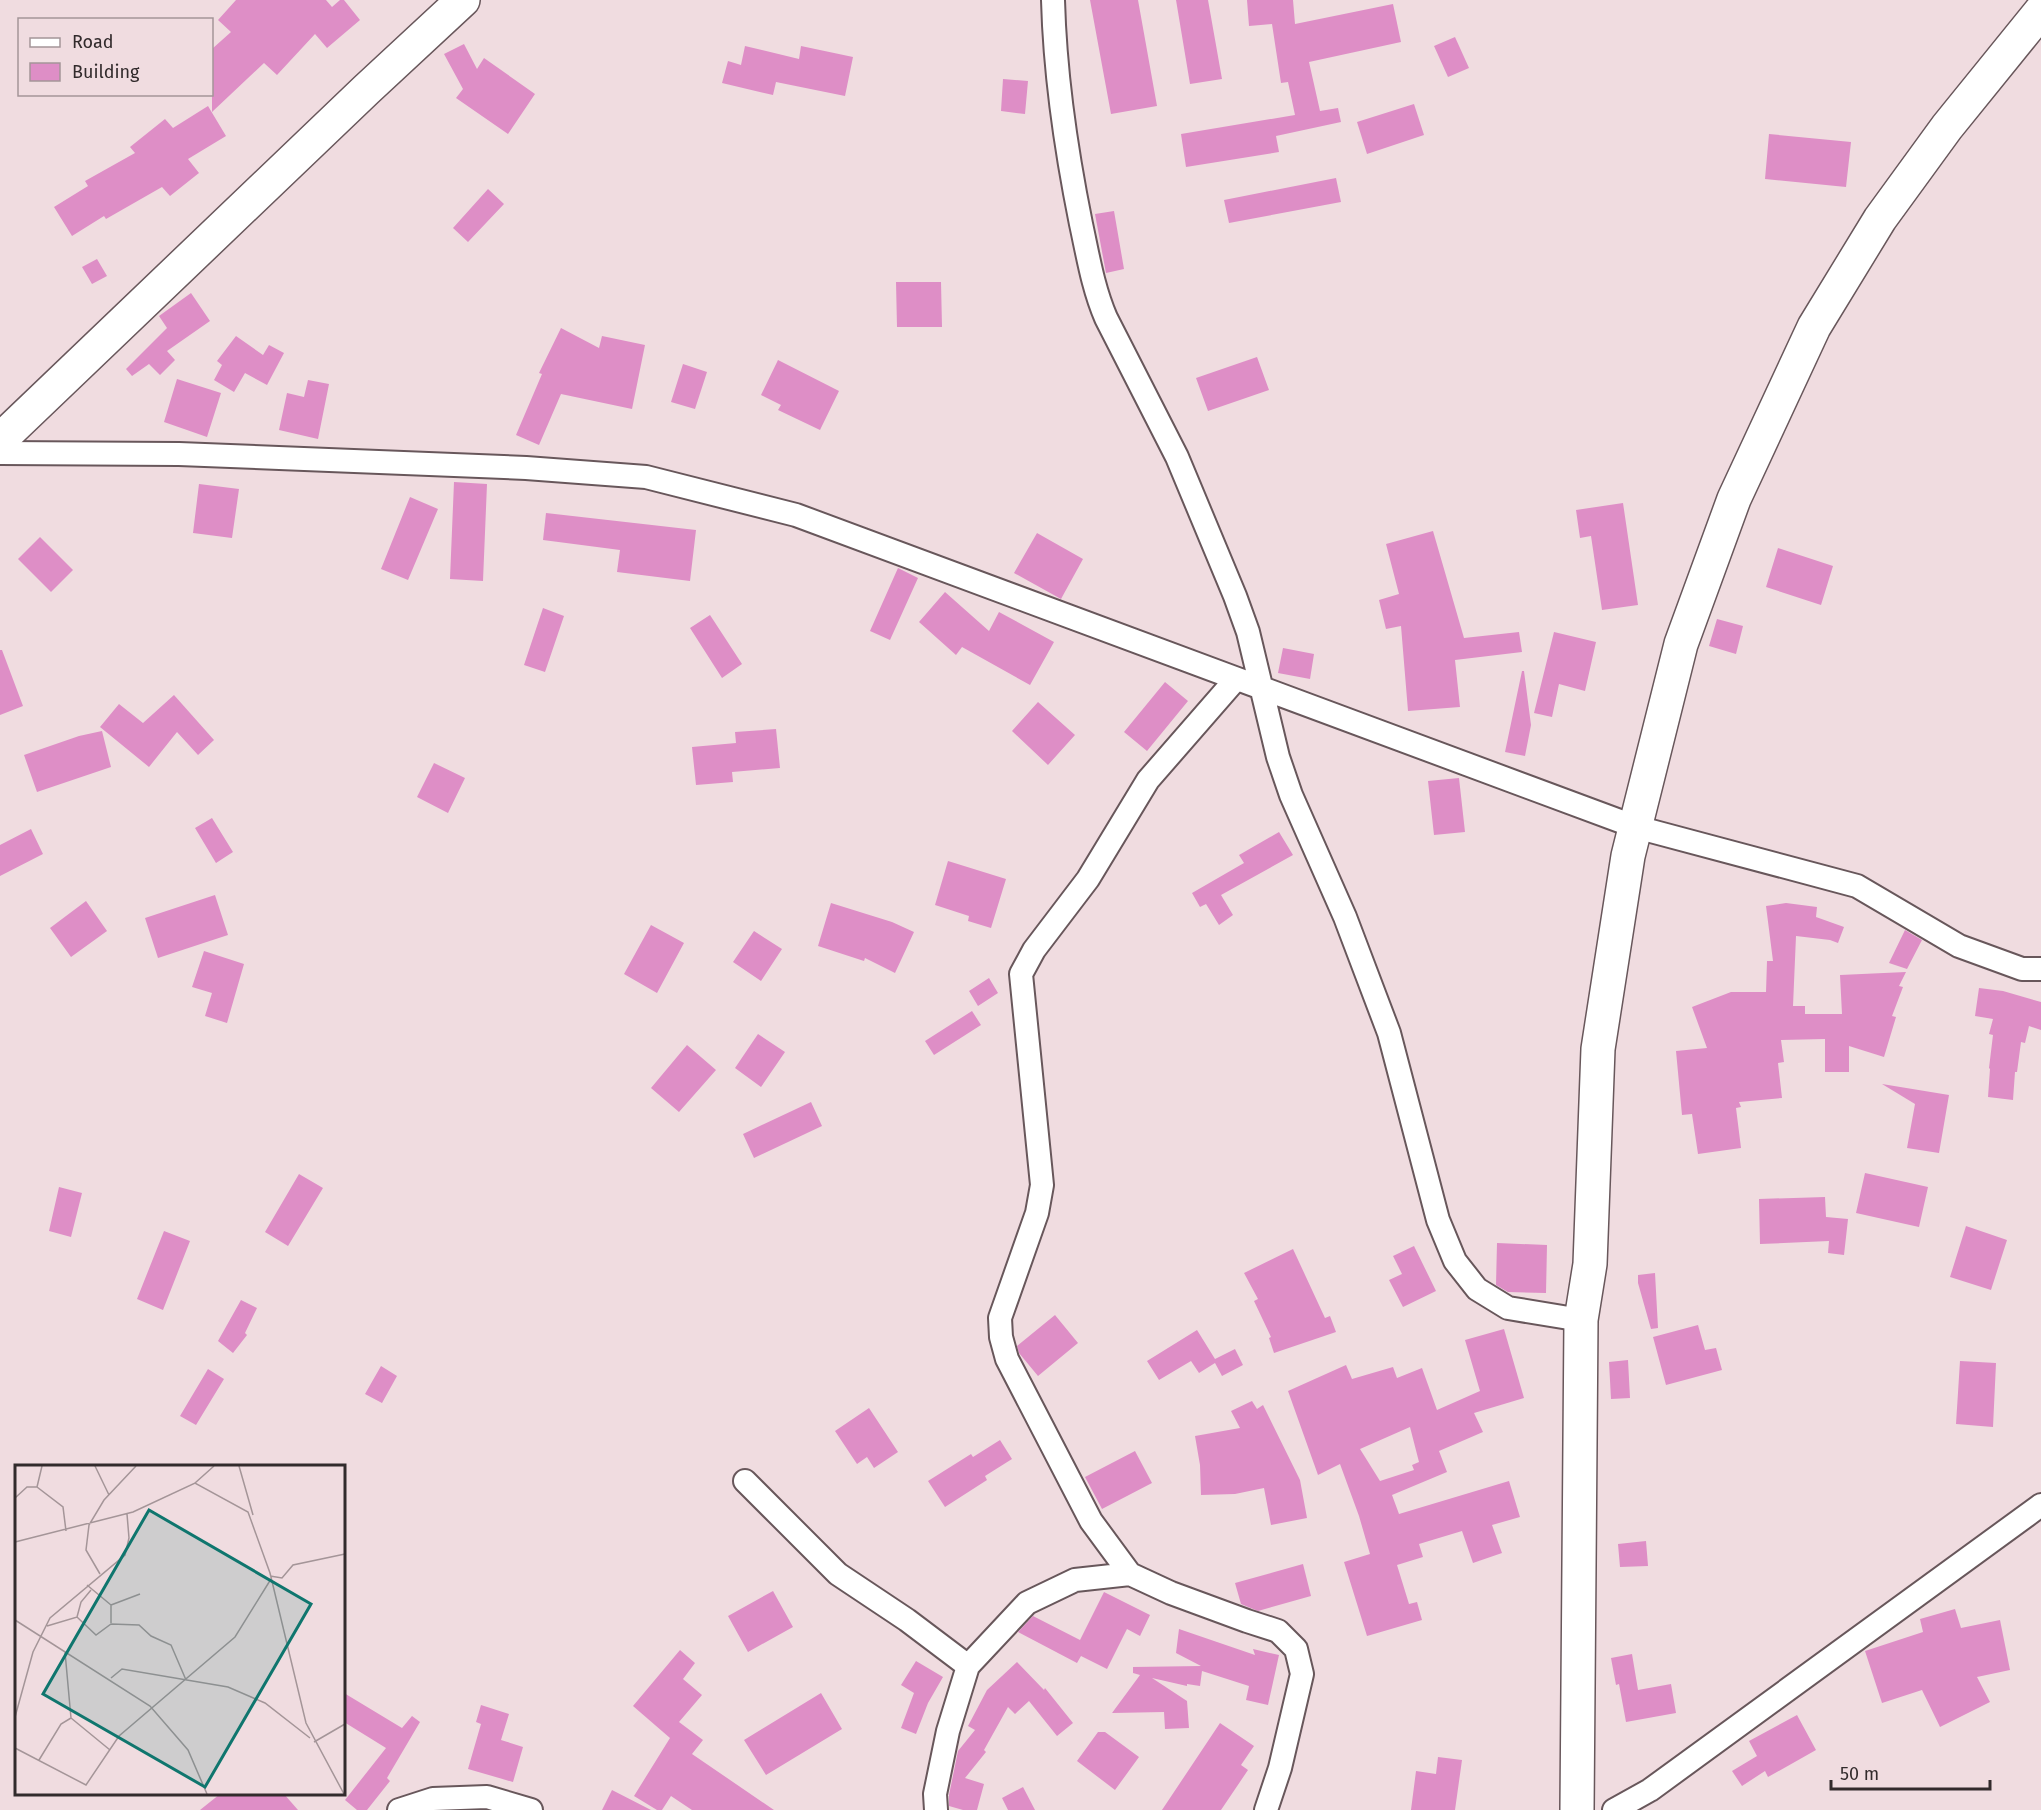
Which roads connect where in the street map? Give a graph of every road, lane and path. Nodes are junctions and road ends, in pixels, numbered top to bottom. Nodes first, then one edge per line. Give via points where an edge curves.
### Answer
1 (463, 0) edge
2 (1053, 0) edge
3 (2041, 11) edge
4 (0, 440) edge
5 (0, 453) edge
6 (1236, 679) junction
7 (1260, 687) junction
8 (1636, 827) junction
9 (2041, 969) edge
10 (1581, 1320) junction
11 (745, 1481) dead end
12 (2041, 1505) edge
13 (1130, 1574) junction
14 (968, 1666) junction
15 (399, 1810) edge
16 (531, 1810) edge
17 (936, 1810) edge
18 (1266, 1810) edge
19 (1577, 1810) edge
20 (1614, 1810) edge

1 - 4 main road
2 - 7 street via 1062,112 1096,294 1177,457 1213,542 1248,632
3 - 8 main road via 1947,127 1880,219 1815,327 1734,499 1682,644
5 - 6 street via 179,454 526,468 646,477 796,515
6 - 7 street
6 - 13 street via 1148,780 1088,879 1034,950 1021,974 1042,1185 1037,1213 1000,1318 1001,1337 1007,1359 1091,1521
7 - 8 street
7 - 10 street via 1291,795 1345,917 1389,1033 1438,1220 1455,1261 1477,1289 1508,1308
8 - 9 street via 1857,886 1959,946 2022,969
8 - 10 main road via 1598,1049 1590,1264
10 - 19 main road
11 - 14 street via 838,1574
12 - 20 street via 1650,1790
13 - 14 street via 1074,1580 1027,1603
13 - 18 street via 1278,1631 1296,1649 1302,1674
14 - 17 street via 948,1731 935,1794
15 - 16 street via 433,1799 487,1797

